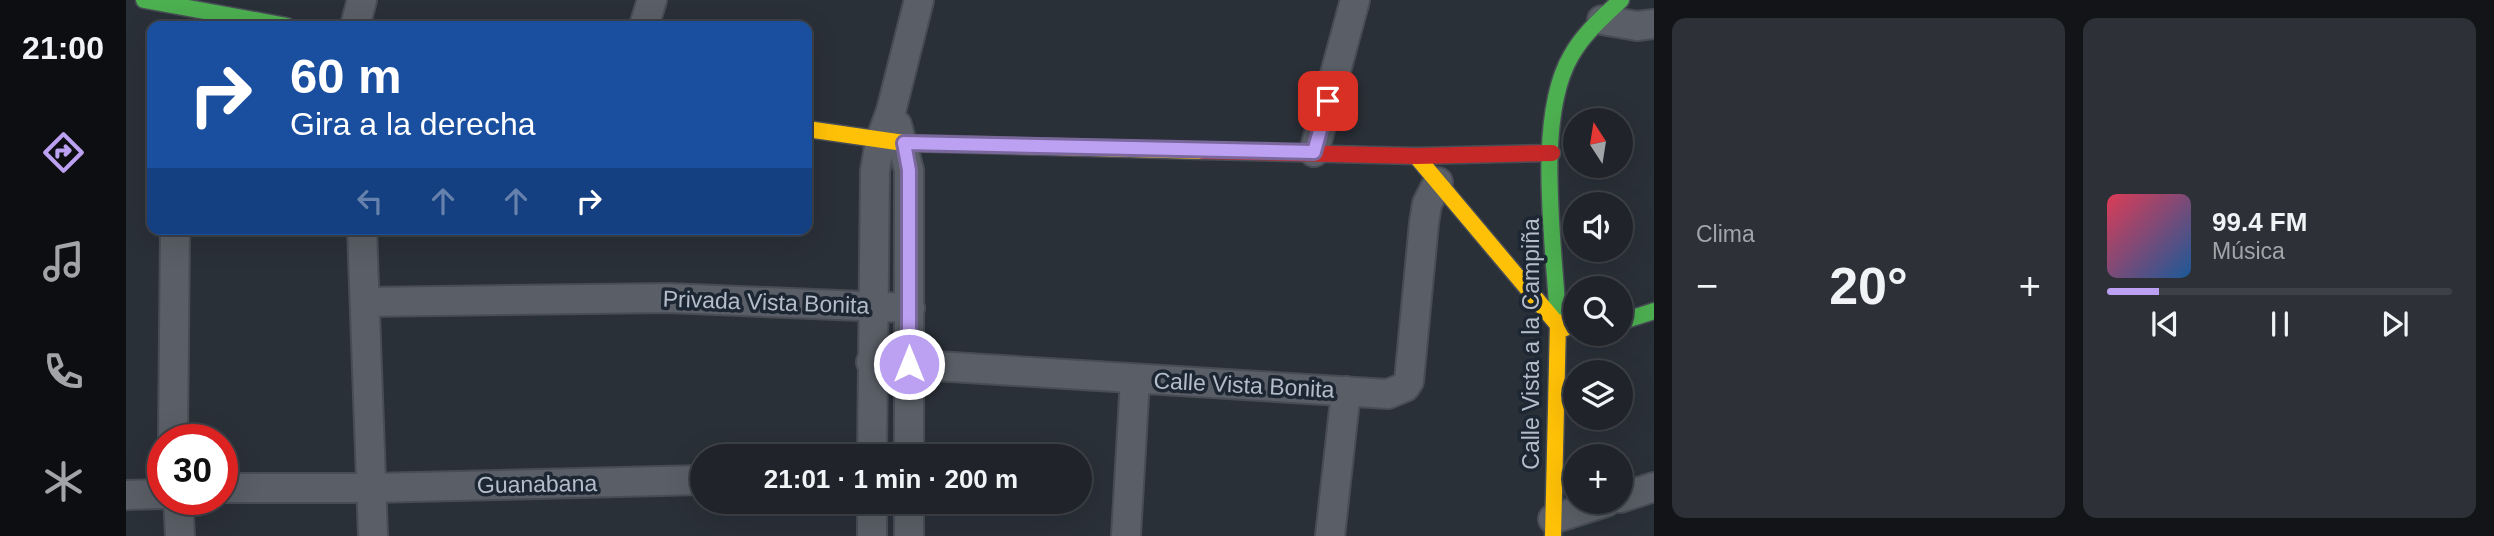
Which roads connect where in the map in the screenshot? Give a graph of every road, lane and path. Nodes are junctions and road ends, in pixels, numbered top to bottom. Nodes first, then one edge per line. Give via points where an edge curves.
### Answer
1 (144, 0) edge
2 (362, 0) edge
3 (652, 0) edge
4 (919, 0) edge
5 (1355, 0) edge
6 (1612, 10) edge
7 (178, 16) edge
8 (232, 21) edge
9 (356, 21) edge
10 (646, 21) edge
11 (1654, 24) edge
12 (812, 130) edge
13 (892, 142) junction
14 (1314, 152) junction
15 (1552, 153) junction
16 (1416, 156) junction
17 (1438, 182) junction
18 (175, 235) edge
19 (362, 235) edge
20 (366, 302) junction
21 (872, 306) junction
22 (909, 308) junction
23 (1654, 311) edge
24 (1633, 318) edge
25 (1558, 325) junction
26 (1563, 327) edge
27 (871, 362) junction
28 (909, 364) junction
29 (1135, 379) junction
30 (1346, 391) junction
31 (173, 424) edge
32 (872, 444) edge
33 (909, 444) edge
34 (690, 480) edge
35 (1654, 487) edge
36 (238, 488) edge
37 (371, 488) junction
38 (147, 494) edge
39 (1633, 494) edge
40 (126, 495) edge
41 (872, 514) edge
42 (909, 514) edge
43 (1581, 514) edge
44 (179, 515) edge
45 (1553, 527) edge
46 (180, 536) edge
47 (373, 536) edge
48 (872, 536) edge
49 (909, 536) edge
50 (1126, 536) edge
51 (1330, 536) edge

1 - 7 street
2 - 9 street
3 - 10 street
4 - 13 street via 891,111
5 - 14 street
6 - 11 street via 1637,26
6 - 15 street, Calle Vista a la Campiña via 1566,65
7 - 8 street
12 - 13 street
13 - 14 street
13 - 21 street via 875,171
13 - 22 street via 909,170
14 - 16 street
15 - 16 street
15 - 25 street, Calle Vista a la Campiña
16 - 17 street
17 - 25 street
17 - 30 street, Calle Vista Bonita via 1424,223 1409,381 1388,394
18 - 31 street
19 - 20 street
20 - 21 street, Privada Vista Bonita via 623,298
20 - 37 street
21 - 22 street, Privada Vista Bonita
21 - 27 street
22 - 28 street
23 - 24 street
25 - 26 street
25 - 45 street, Calle Vista a la Campiña
27 - 28 street, Calle Vista Bonita
27 - 32 street
28 - 29 street, Calle Vista Bonita
28 - 33 street
29 - 30 street, Calle Vista Bonita
29 - 50 street
30 - 51 street
34 - 37 street, Guanabana
35 - 39 street
36 - 37 street, Guanabana
37 - 47 street
38 - 40 street
41 - 48 street
42 - 49 street
43 - 45 street
44 - 46 street

